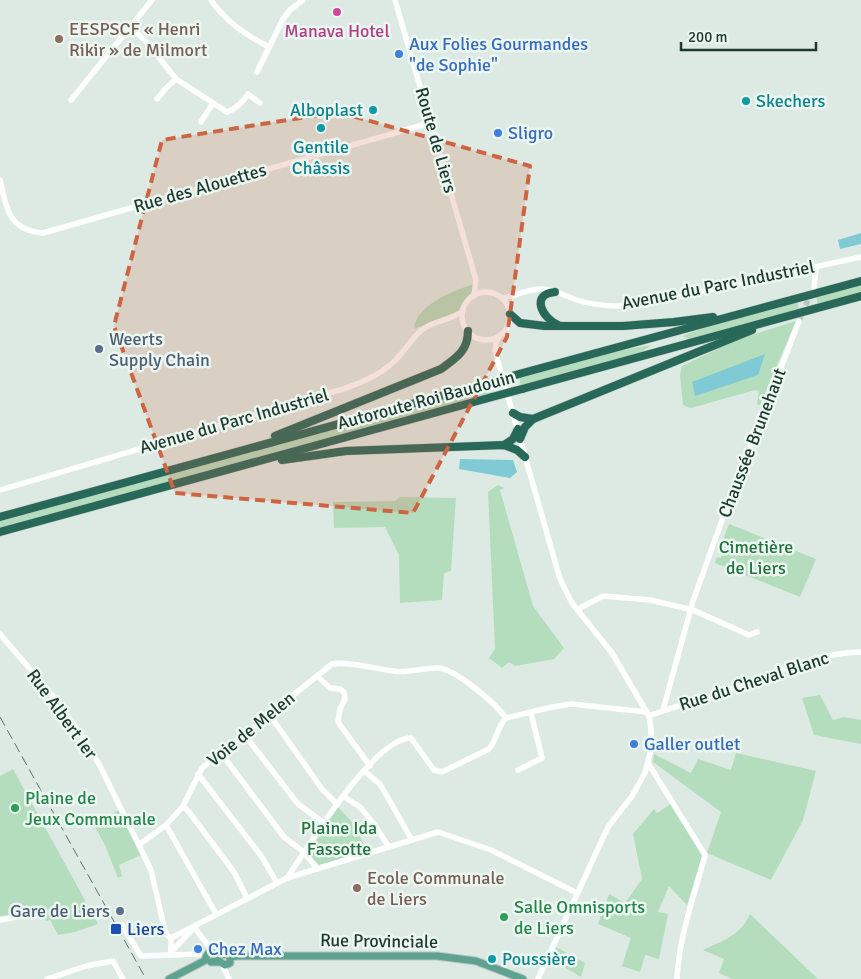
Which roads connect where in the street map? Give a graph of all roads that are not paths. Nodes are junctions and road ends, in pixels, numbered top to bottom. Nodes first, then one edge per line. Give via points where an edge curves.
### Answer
1 (152, 0) edge
2 (211, 0) edge
3 (303, 0) edge
4 (395, 0) edge
5 (131, 27) junction
6 (269, 47) junction
7 (257, 72) dead end
8 (176, 79) junction
9 (157, 99) dead end
10 (71, 100) dead end
11 (213, 103) junction
12 (260, 103) dead end
13 (201, 122) dead end
14 (430, 123) junction
15 (0, 180) edge
16 (861, 257) edge
17 (816, 266) junction
18 (476, 280) junction
19 (861, 281) edge
20 (814, 287) tunnel mouth
21 (490, 292) junction
22 (556, 292) junction
23 (518, 294) junction
24 (474, 296) junction
25 (861, 296) edge
26 (502, 298) junction
27 (463, 311) junction
28 (510, 312) junction
29 (725, 318) junction
30 (450, 319) junction
31 (799, 320) tunnel mouth
32 (770, 321) junction
33 (562, 326) junction
34 (466, 328) junction
35 (499, 336) junction
36 (483, 340) junction
37 (495, 351) junction
38 (513, 413) junction
39 (533, 419) junction
40 (518, 430) junction
41 (520, 439) junction
42 (261, 445) junction
43 (504, 446) junction
44 (525, 457) junction
45 (260, 461) junction
46 (0, 490) edge
47 (0, 517) edge
48 (0, 532) edge
49 (690, 609) junction
50 (578, 610) junction
51 (757, 632) dead end
52 (0, 634) edge
53 (861, 652) edge
54 (317, 676) junction
55 (663, 710) junction
56 (269, 714) junction
57 (531, 714) junction
58 (648, 714) junction
59 (506, 718) junction
60 (244, 734) junction
61 (220, 752) junction
62 (648, 763) junction
63 (370, 766) junction
64 (518, 770) dead end
65 (364, 771) junction
66 (198, 774) junction
67 (343, 796) junction
68 (337, 804) junction
69 (182, 806) junction
70 (324, 823) junction
71 (166, 826) junction
72 (412, 840) junction
73 (140, 844) junction
74 (389, 847) junction
75 (305, 852) junction
76 (317, 869) junction
77 (288, 878) junction
78 (277, 883) junction
79 (577, 893) junction
80 (247, 898) junction
81 (216, 914) junction
82 (16, 917) dead end
83 (0, 920) edge
84 (122, 925) dead end
85 (194, 928) junction
86 (171, 938) junction
87 (171, 953) junction
88 (216, 958) junction
89 (228, 976) edge
90 (47, 979) edge
91 (123, 979) edge
92 (169, 979) edge
93 (524, 979) edge
94 (538, 979) edge
95 (677, 979) edge

1 - 5 street
2 - 6 street via 230,22
3 - 6 street via 283,19
4 - 14 street, Route de Liers
5 - 8 street
5 - 10 street
6 - 7 street
8 - 9 street
8 - 11 street
11 - 12 street via 227,112 244,101 248,94
11 - 13 street
14 - 15 street, Rue des Alouettes via 43,233 31,232 15,222
14 - 18 street, Route de Liers
16 - 17 street, Avenue du Parc Industriel
17 - 20 street
17 - 22 street, Avenue du Parc Industriel via 619,307 578,300
18 - 21 street
18 - 24 street, Route de Liers
19 - 29 highway, Autoroute Roi Baudouin
21 - 24 street
21 - 26 street
22 - 23 street, Avenue du Parc Industriel via 540,289
22 - 33 highway via 543,297 541,308 548,319
23 - 26 street, Avenue du Parc Industriel
23 - 28 street
24 - 27 street
25 - 32 highway, Autoroute Roi Baudouin
26 - 28 street
27 - 30 street, Avenue du Parc Industriel
27 - 34 street
28 - 33 highway via 522,324
28 - 35 street via 508,326
29 - 33 highway via 623,326
29 - 42 highway, Autoroute Roi Baudouin, bridge
30 - 34 street
30 - 46 street, Avenue du Parc Industriel via 422,330 382,372 366,381
31 - 49 street, Chaussée Brunehaut
32 - 39 highway
32 - 45 highway, Autoroute Roi Baudouin, bridge
34 - 36 street
34 - 42 highway via 466,346 442,369 270,438
35 - 36 street
35 - 37 street
36 - 37 street
37 - 38 street
38 - 39 highway
38 - 40 street
39 - 41 highway
40 - 41 street
40 - 43 highway
41 - 44 street
42 - 47 highway, Autoroute Roi Baudouin
43 - 44 highway
43 - 45 highway via 346,451
44 - 50 street via 560,579
45 - 48 highway, Autoroute Roi Baudouin
49 - 50 street via 650,600 603,596
49 - 51 street via 750,635
49 - 55 street, Chaussée Brunehaut
50 - 58 street via 612,653
52 - 73 street, Rue Albert Ier via 69,718 98,764
53 - 55 street, Rue du Cheval Blanc via 801,662
54 - 56 street, Voie de Melen
54 - 59 street, Voie de Melen via 332,664 340,663 398,672 441,668 472,686
54 - 63 street via 330,688 344,692 338,722
55 - 58 street, Rue du Cheval Blanc
56 - 60 street, Voie de Melen
56 - 68 street via 322,789
57 - 58 street via 571,704
57 - 59 street
57 - 64 street via 542,758
58 - 62 street via 652,728
59 - 63 street via 489,749 442,772 434,770 409,738 386,750
60 - 61 street, Voie de Melen
60 - 70 street via 298,804
61 - 66 street, Voie de Melen
61 - 75 street via 284,837
62 - 79 street via 632,796 608,827
62 - 95 street via 705,855 682,934
63 - 65 street
65 - 67 street
65 - 72 street via 380,784
66 - 69 street, Voie de Melen
66 - 78 street via 262,858
67 - 68 street
67 - 74 street via 360,807
68 - 70 street
69 - 71 street, Voie de Melen
69 - 80 street via 234,872
70 - 75 street
71 - 73 street, Voie de Melen
71 - 81 street
72 - 74 street
72 - 79 street via 438,832 452,836 491,850
73 - 86 street, Rue Albert Ier via 152,870 165,931
74 - 76 street
75 - 76 street
75 - 77 street
76 - 77 street
77 - 78 street
78 - 80 street
79 - 94 street
80 - 81 street
81 - 85 street
82 - 83 street
84 - 87 street via 141,956
85 - 86 street
85 - 87 street
85 - 88 street
86 - 87 street
87 - 88 street
88 - 89 street
88 - 92 main road, Rue Provinciale
88 - 93 main road, Rue Provinciale via 437,956 476,961
90 - 91 street via 113,961

